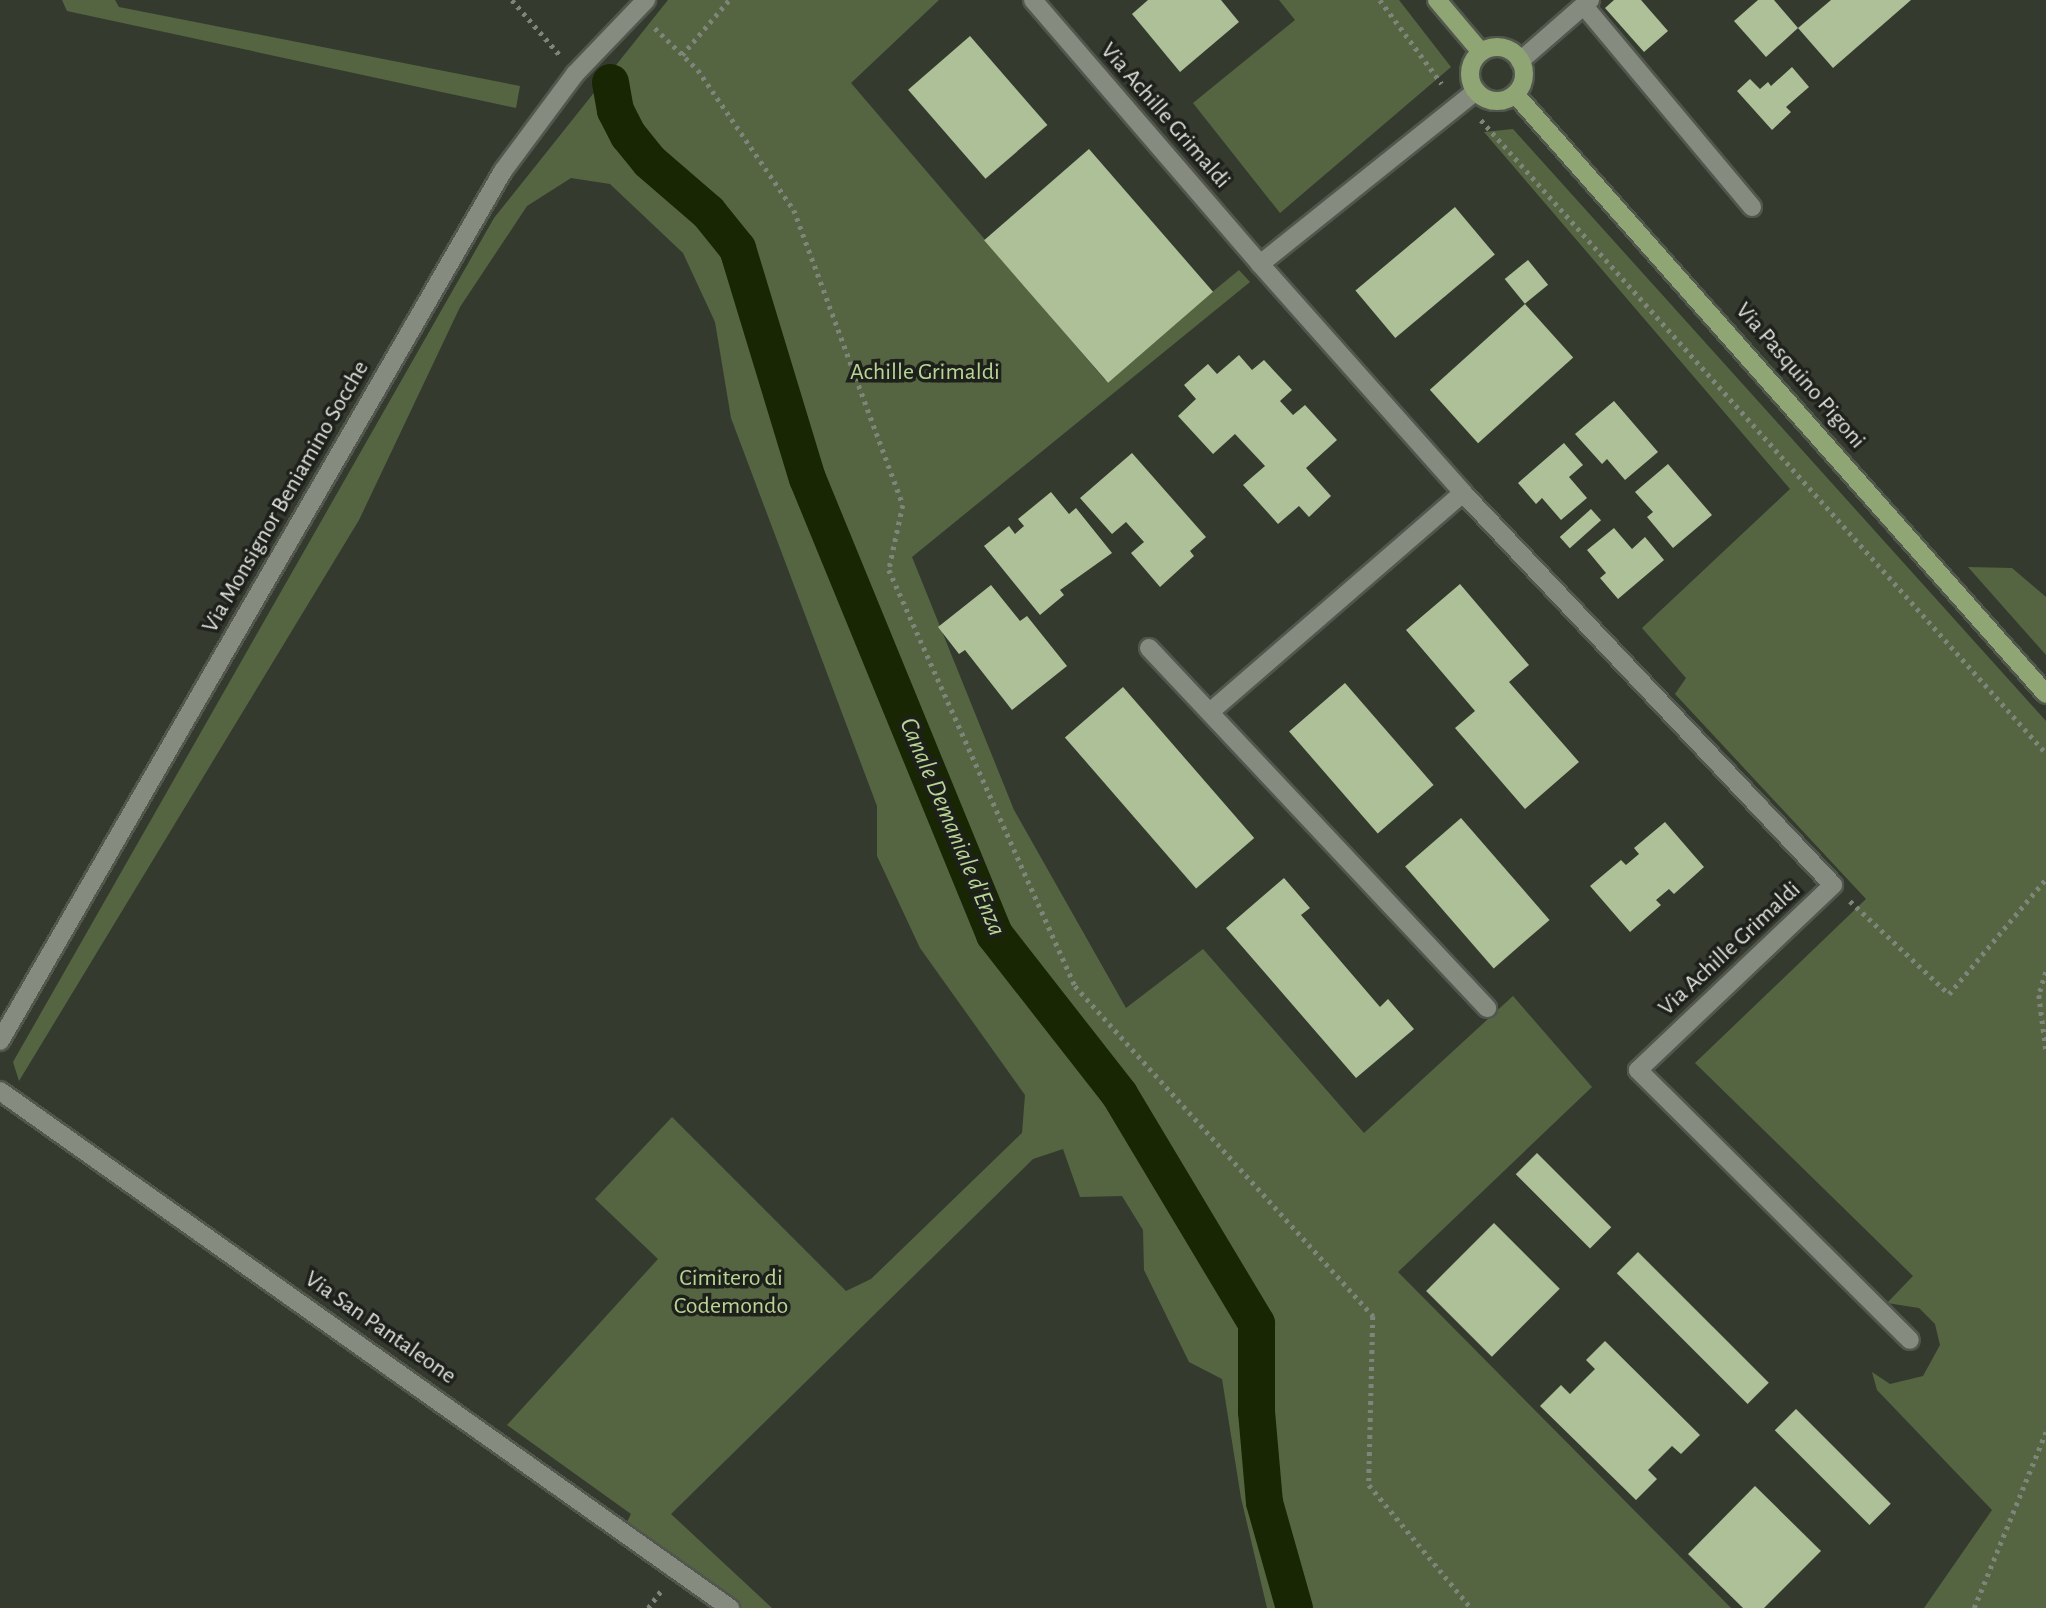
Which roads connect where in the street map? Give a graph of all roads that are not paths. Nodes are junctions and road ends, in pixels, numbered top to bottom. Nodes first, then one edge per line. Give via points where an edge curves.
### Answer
1 (1034, 0) edge
2 (1437, 0) edge
3 (1587, 3) edge
4 (641, 5) edge
5 (1481, 52) junction
6 (1520, 61) junction
7 (1515, 94) junction
8 (1466, 99) junction
9 (1752, 207) dead end
10 (1260, 264) junction
11 (1463, 493) junction
12 (1149, 648) dead end
13 (2046, 694) edge
14 (1210, 712) junction
15 (1487, 1008) dead end
16 (0, 1041) edge
17 (0, 1091) edge
18 (1910, 1340) dead end
19 (730, 1608) edge

1 - 10 street, Via Achille Grimaldi
2 - 5 main road
3 - 6 street
3 - 9 street
4 - 16 street, Via Monsignor Beniamino Socche via 575,74 503,171
5 - 6 main road via 1507,49
5 - 8 main road via 1470,71
6 - 7 main road via 1524,75
7 - 8 main road via 1500,101
7 - 13 main road, Via Pasquino Pigoni
8 - 10 street
10 - 11 street, Via Achille Grimaldi
11 - 14 street
11 - 18 street, Via Achille Grimaldi via 1833,886 1638,1070
12 - 14 street
14 - 15 street
17 - 19 street, Via San Pantaleone

